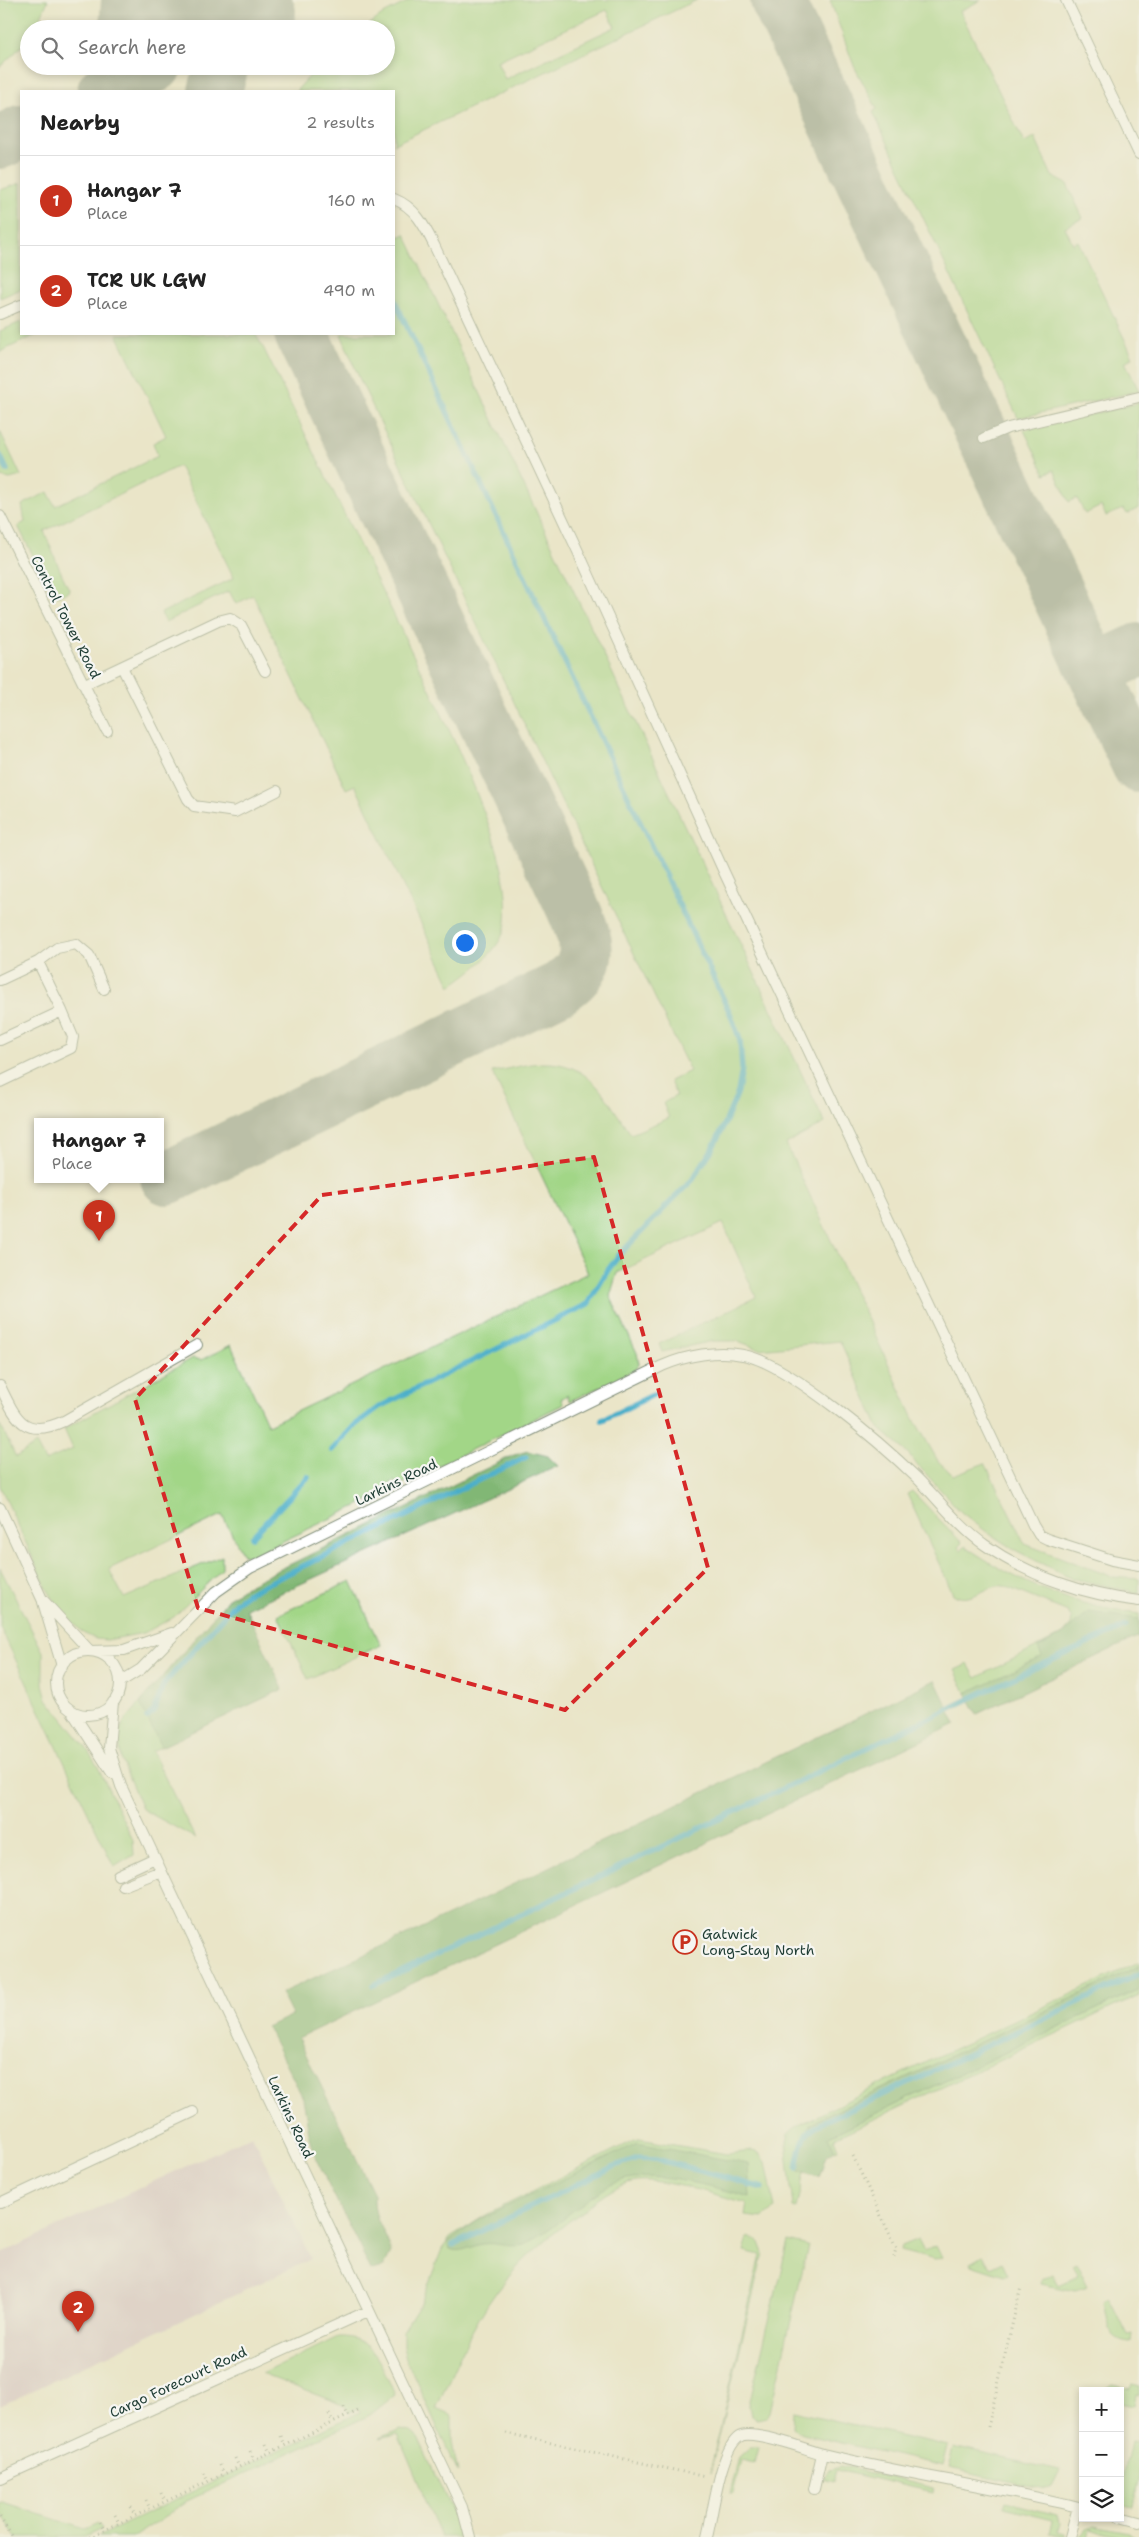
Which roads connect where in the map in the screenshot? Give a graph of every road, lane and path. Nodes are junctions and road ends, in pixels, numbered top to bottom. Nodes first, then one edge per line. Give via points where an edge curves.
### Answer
1 (1066, 0) edge
2 (1139, 154) edge
3 (395, 200) edge
4 (20, 305) edge
5 (0, 314) edge
6 (1139, 397) edge
7 (984, 438) dead end
8 (0, 516) edge
9 (122, 668) junction
10 (264, 672) dead end
11 (85, 684) junction
12 (108, 731) dead end
13 (277, 792) dead end
14 (38, 962) junction
15 (0, 980) edge
16 (104, 989) dead end
17 (62, 1011) junction
18 (0, 1040) edge
19 (0, 1082) edge
20 (197, 1345) dead end
21 (0, 1386) edge
22 (0, 1508) edge
23 (1139, 1566) edge
24 (42, 1599) junction
25 (1139, 1602) edge
26 (178, 1631) junction
27 (90, 1651) junction
28 (62, 1666) junction
29 (120, 1682) junction
30 (113, 1702) junction
31 (70, 1708) junction
32 (120, 1786) junction
33 (155, 1858) junction
34 (161, 1871) junction
35 (118, 1875) dead end
36 (123, 1886) dead end
37 (193, 2112) dead end
38 (853, 2156) dead end
39 (0, 2203) edge
40 (894, 2257) dead end
41 (1021, 2286) dead end
42 (368, 2311) junction
43 (344, 2407) dead end
44 (358, 2411) dead end
45 (329, 2414) dead end
46 (348, 2416) junction
47 (333, 2423) junction
48 (988, 2427) dead end
49 (506, 2433) dead end
50 (281, 2436) dead end
51 (266, 2444) dead end
52 (285, 2445) junction
53 (250, 2451) dead end
54 (270, 2452) junction
55 (822, 2454) junction
56 (235, 2458) dead end
57 (254, 2460) junction
58 (220, 2466) dead end
59 (239, 2467) junction
60 (204, 2473) dead end
61 (224, 2474) junction
62 (0, 2478) edge
63 (208, 2482) junction
64 (814, 2489) dead end
65 (162, 2493) dead end
66 (717, 2494) junction
67 (146, 2500) dead end
68 (165, 2502) junction
69 (131, 2507) dead end
70 (1079, 2508) edge
71 (150, 2509) junction
72 (1079, 2511) edge
73 (115, 2515) dead end
74 (135, 2516) junction
75 (0, 2518) edge
76 (1124, 2518) edge
77 (100, 2522) dead end
78 (1139, 2522) edge
79 (120, 2523) junction
80 (104, 2530) junction
81 (12, 2537) edge
82 (90, 2537) edge
83 (470, 2537) edge
84 (707, 2537) edge
85 (1070, 2537) edge

1 - 2 lane
3 - 23 lane via 420,218 434,245 582,560 724,874 1033,1525 1047,1539
4 - 5 lane
6 - 7 lane via 1008,428
8 - 11 lane, Control Tower Road
9 - 10 lane via 230,618 241,625
9 - 11 lane
9 - 13 lane via 194,806 235,812
11 - 12 lane, Control Tower Road
14 - 15 lane
14 - 16 lane via 57,948 76,944 89,955
14 - 17 lane
17 - 18 lane
17 - 19 lane via 73,1037 71,1048
20 - 21 lane via 48,1427 32,1428 22,1424
22 - 24 lane
24 - 27 lane
24 - 28 lane
25 - 26 lane, Larkins Road via 1068,1586 999,1554 974,1536 877,1443 801,1383 744,1354 712,1354 679,1359 662,1366 250,1568 216,1592
26 - 27 lane via 124,1650
26 - 29 lane, Larkins Road via 141,1669
27 - 28 lane via 70,1656
27 - 29 lane via 99,1653 114,1664
28 - 31 lane via 56,1683 58,1694
29 - 30 lane
30 - 31 lane via 98,1713 78,1713
30 - 32 lane, Larkins Road via 109,1748
31 - 32 lane
32 - 33 lane, Larkins Road
33 - 34 lane, Larkins Road
33 - 35 lane
34 - 36 lane
34 - 42 lane, Larkins Road
37 - 39 lane
38 - 40 path via 896,2248
41 - 48 path
42 - 62 lane, Cargo Forecourt Road
42 - 83 lane, Larkins Road via 462,2507
43 - 46 path
44 - 46 path
45 - 47 path
46 - 47 path
47 - 52 path
49 - 66 path via 711,2478 709,2491
50 - 52 path
51 - 54 path
52 - 54 path
53 - 57 path
54 - 57 path
55 - 64 lane
55 - 66 lane via 776,2440 742,2435 728,2451
55 - 70 lane
56 - 59 path
57 - 59 path
58 - 61 path
59 - 61 path
60 - 63 path
61 - 63 path
63 - 68 path
65 - 68 path
66 - 84 lane
67 - 71 path
68 - 71 path
69 - 74 path
71 - 74 path
72 - 85 lane
73 - 79 path
74 - 79 path
75 - 81 path
76 - 78 lane
77 - 80 path
79 - 80 path
80 - 82 path

